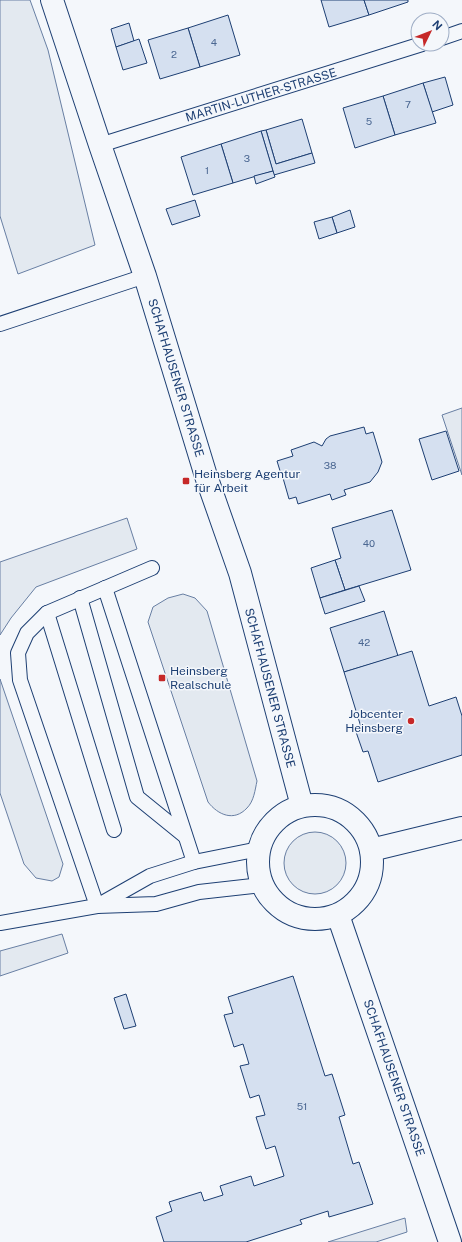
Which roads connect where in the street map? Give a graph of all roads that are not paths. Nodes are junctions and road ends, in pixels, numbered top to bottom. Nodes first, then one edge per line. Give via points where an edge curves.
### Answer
1 (52, 0) edge
2 (462, 31) edge
3 (450, 35) edge
4 (410, 48) edge
5 (100, 145) junction
6 (146, 276) junction
7 (0, 324) edge
8 (152, 568) dead end
9 (105, 588) junction
10 (80, 598) junction
11 (47, 613) junction
12 (302, 806) junction
13 (462, 828) edge
14 (114, 830) dead end
15 (185, 837) junction
16 (259, 849) junction
17 (371, 850) junction
18 (194, 862) junction
19 (262, 885) junction
20 (97, 906) junction
21 (338, 915) junction
22 (0, 923) edge
23 (450, 1242) edge

1 - 5 street, SCHAFHAUSENER STRASSE
2 - 3 lane
4 - 5 lane, MARTIN-LUTHER-STRASSE
5 - 6 street, SCHAFHAUSENER STRASSE
6 - 7 lane
6 - 12 street, SCHAFHAUSENER STRASSE via 206,476 240,573
8 - 9 lane
9 - 10 lane
9 - 15 lane
10 - 11 lane
10 - 15 lane via 137,797
11 - 14 lane
11 - 20 lane via 26,633 18,653 20,680
12 - 16 street via 282,814 267,829
12 - 17 street via 320,805 338,809 353,819 364,833
13 - 17 street
15 - 18 lane
16 - 18 lane
16 - 19 street via 258,867
17 - 21 street via 372,870 366,888 354,904
18 - 20 lane via 150,876
19 - 20 lane via 199,892 156,904
19 - 21 street via 272,900 286,911 302,918 320,919
20 - 22 lane
21 - 23 street, SCHAFHAUSENER STRASSE

